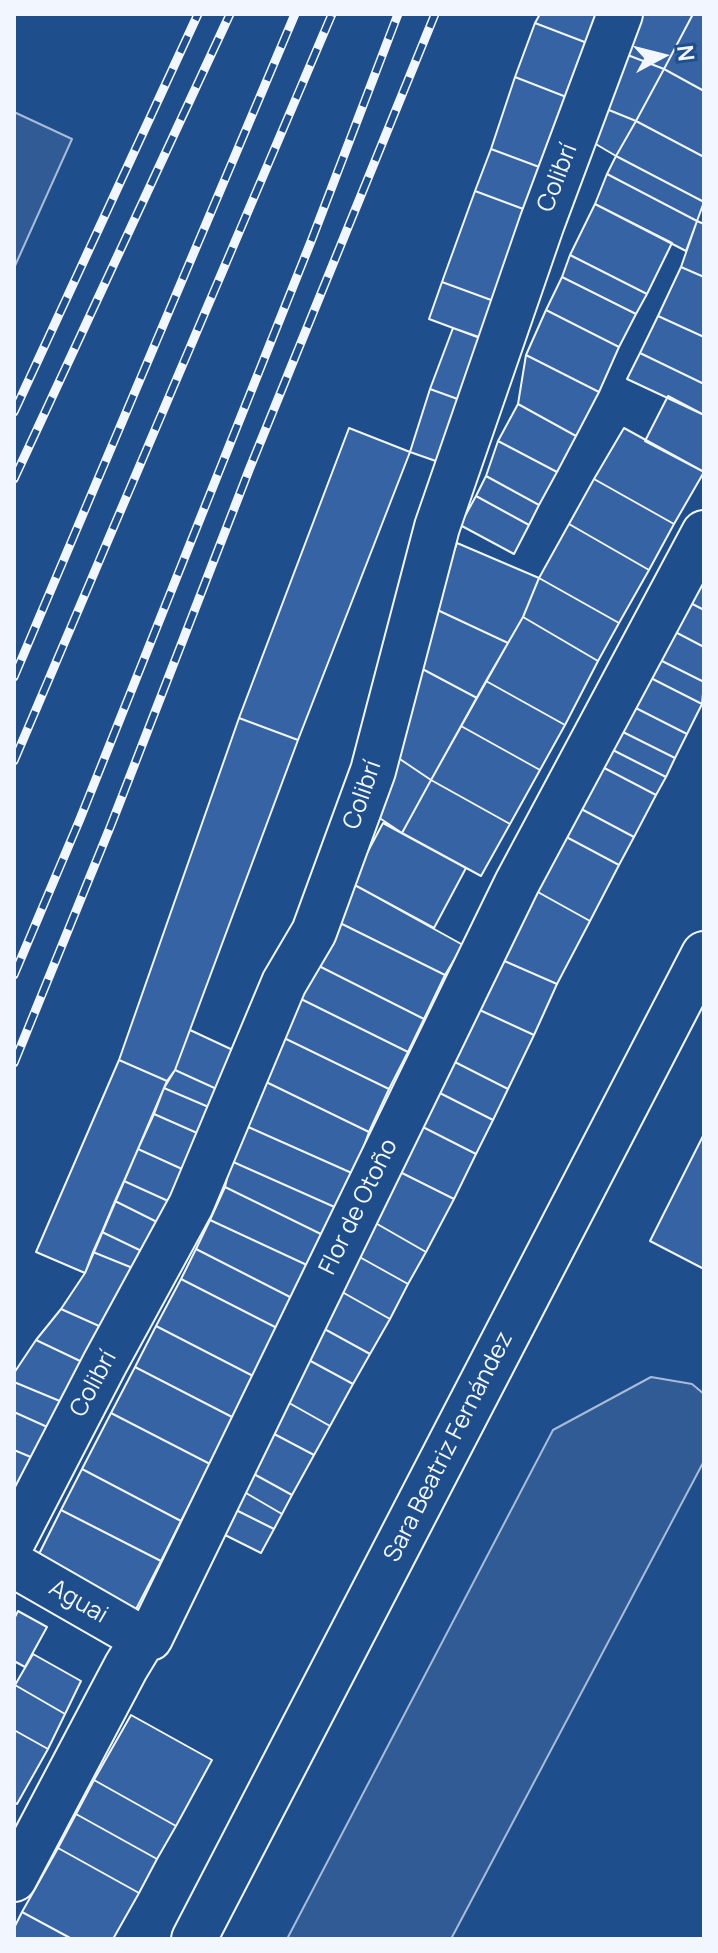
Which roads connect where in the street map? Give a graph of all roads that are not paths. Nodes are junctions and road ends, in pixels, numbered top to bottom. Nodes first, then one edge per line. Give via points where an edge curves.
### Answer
1 (620, 14) edge
2 (704, 533) edge
3 (704, 954) edge
4 (14, 1539) edge
5 (14, 1565) edge
6 (143, 1639) junction
7 (14, 1879) edge
8 (194, 1939) edge

1 - 4 street, Colibrí via 442,513 373,771 314,932 284,983 191,1205
2 - 6 street, Flor de Otoño via 517,883 150,1638
3 - 8 street, Sara Beatriz Fernández
5 - 6 street, Aguai
6 - 7 street, Flor de Otoño

